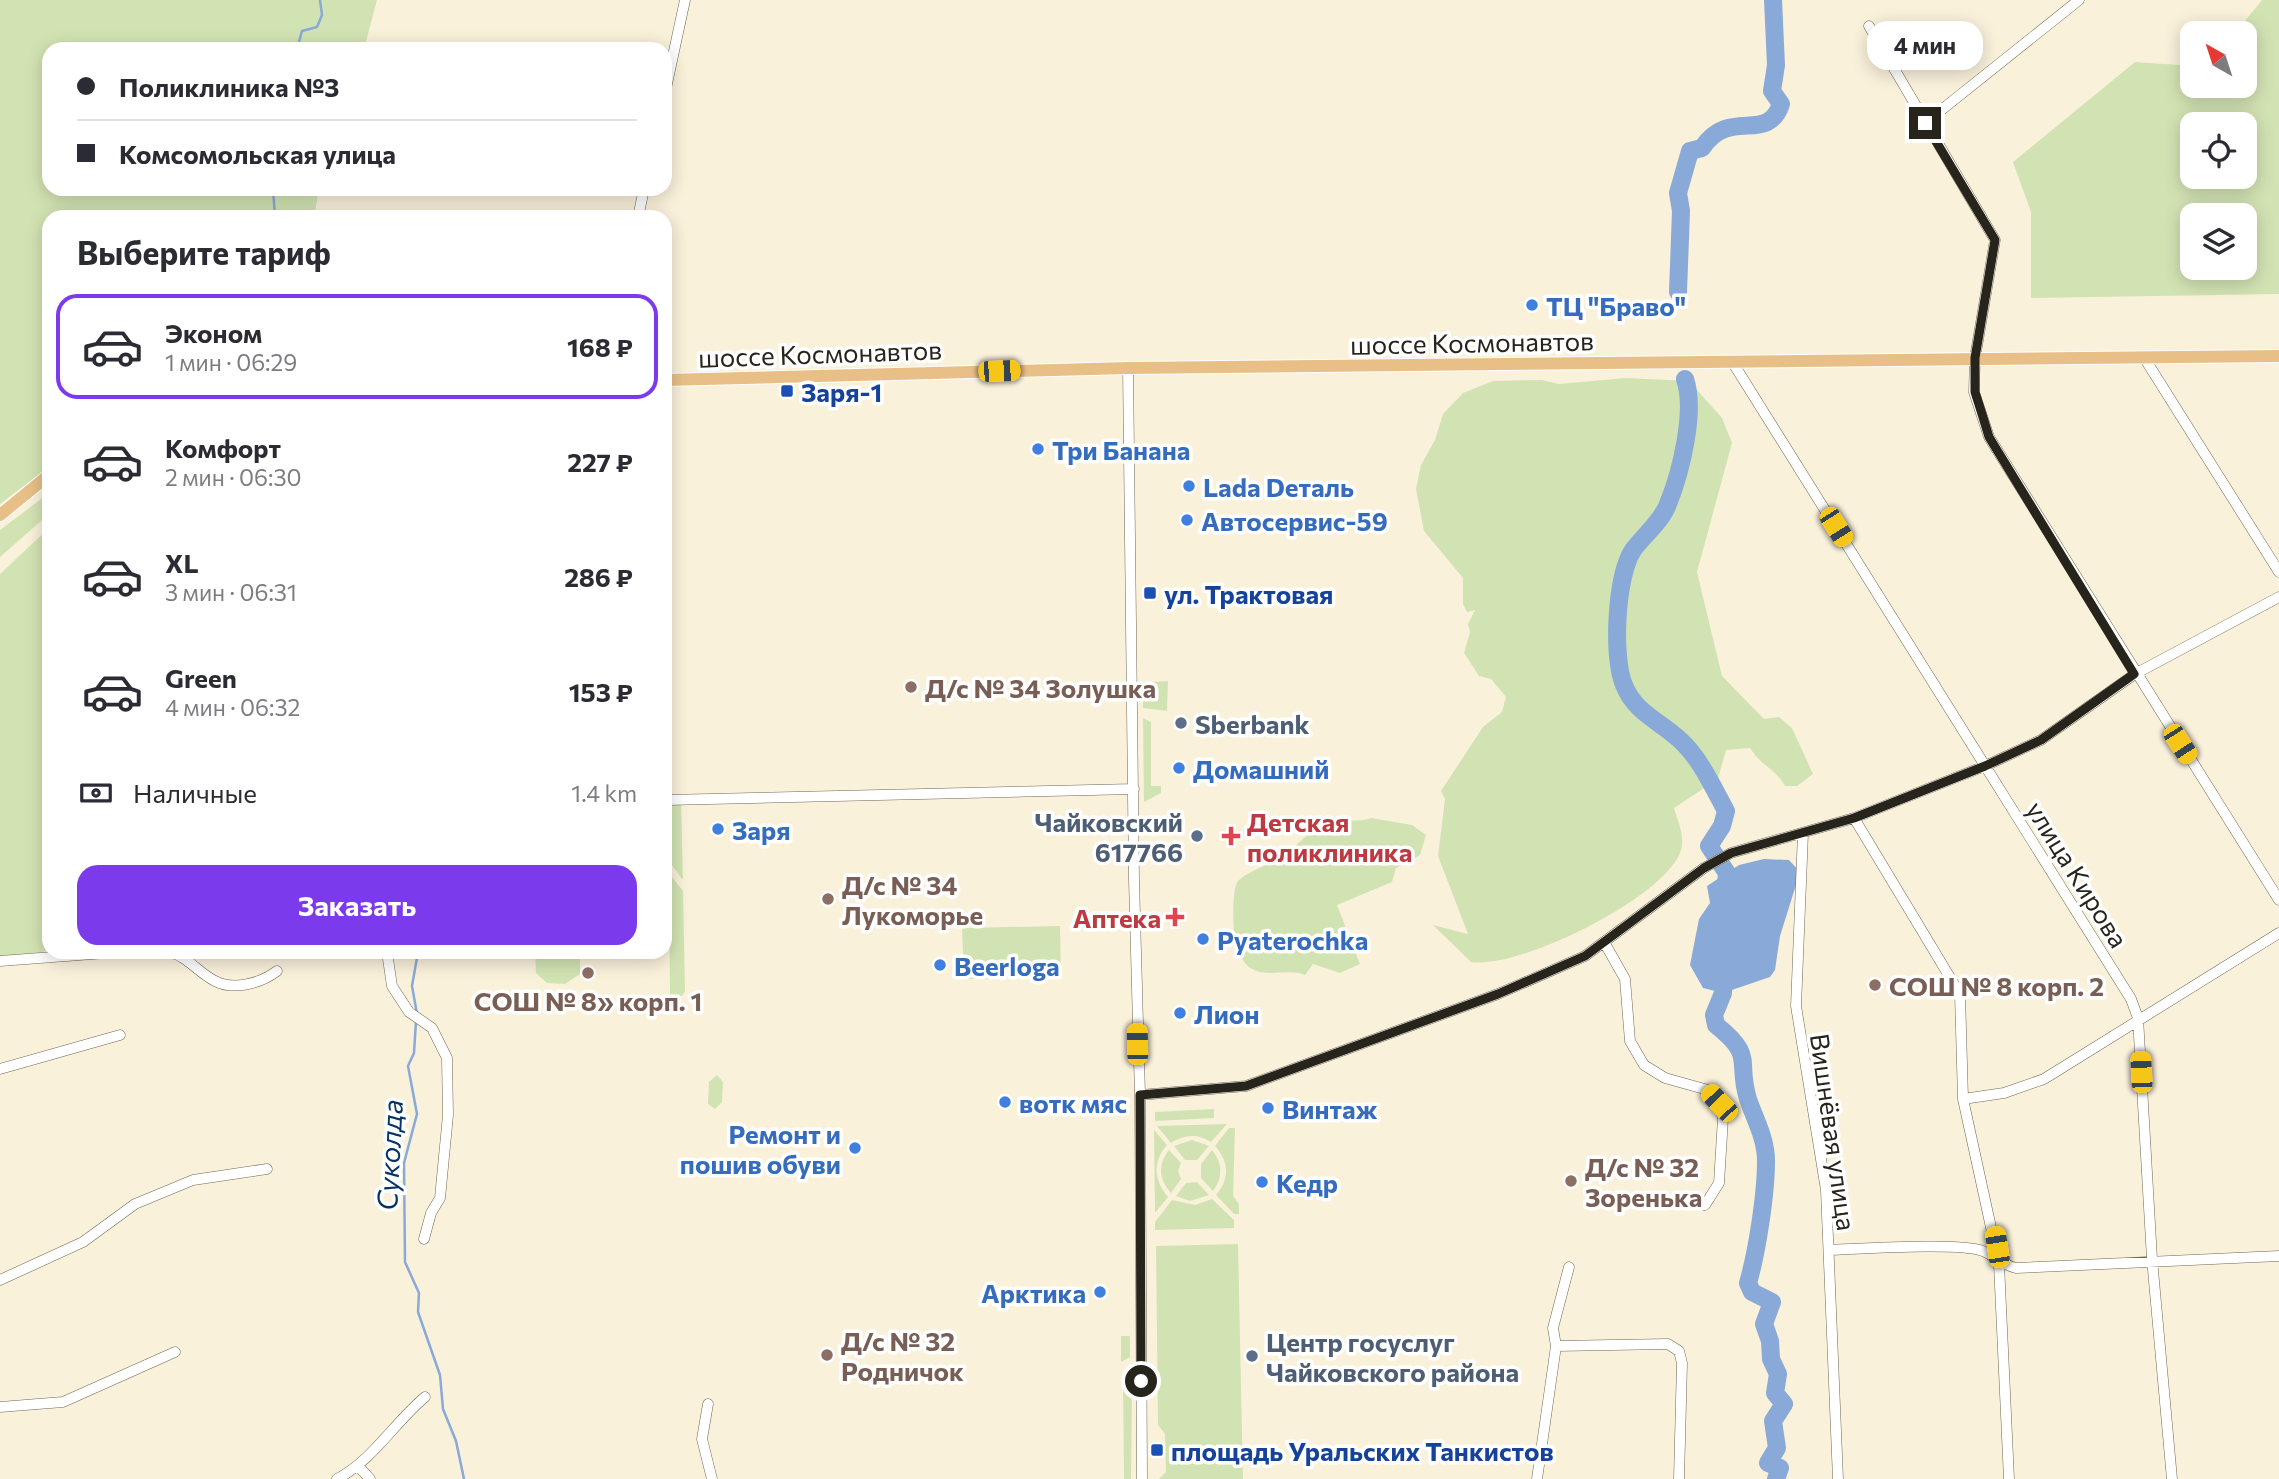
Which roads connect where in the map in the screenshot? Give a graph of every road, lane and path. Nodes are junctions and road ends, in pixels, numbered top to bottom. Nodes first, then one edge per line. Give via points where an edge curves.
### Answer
1 (685, 0) edge
2 (2079, 0) edge
3 (1868, 26) dead end
4 (672, 60) edge
5 (1925, 123) junction
6 (2279, 356) edge
7 (1975, 358) junction
8 (2146, 359) junction
9 (1733, 363) junction
10 (1128, 368) junction
11 (672, 380) edge
12 (42, 481) edge
13 (0, 515) edge
14 (2279, 572) edge
15 (2279, 597) edge
16 (2134, 674) junction
17 (1985, 766) junction
18 (1135, 789) junction
19 (672, 800) edge
20 (1854, 818) junction
21 (1802, 833) junction
22 (2279, 900) edge
23 (2279, 933) edge
24 (1604, 942) junction
25 (42, 958) edge
26 (188, 959) edge
27 (388, 959) edge
28 (0, 961) edge
29 (277, 971) dead end
30 (2138, 1018) junction
31 (120, 1035) dead end
32 (0, 1069) edge
33 (1140, 1095) junction
34 (1963, 1099) junction
35 (267, 1169) dead end
36 (1705, 1205) dead end
37 (424, 1239) dead end
38 (1829, 1250) junction
39 (2279, 1256) edge
40 (2152, 1259) junction
41 (1999, 1264) junction
42 (1569, 1268) dead end
43 (0, 1280) edge
44 (1556, 1346) junction
45 (175, 1352) dead end
46 (425, 1397) dead end
47 (708, 1404) dead end
48 (0, 1407) edge
49 (359, 1467) junction
50 (337, 1479) edge
51 (370, 1479) edge
52 (712, 1479) edge
53 (1142, 1479) edge
54 (1537, 1479) edge
55 (1679, 1479) edge
56 (1838, 1479) edge
57 (2009, 1479) edge
58 (2172, 1479) edge

1 - 4 street
2 - 5 street
3 - 5 street
5 - 7 street via 1995,240
6 - 8 main road, шоссе Космонавтов
7 - 8 main road, шоссе Космонавтов
7 - 9 main road, шоссе Космонавтов
7 - 16 street via 1975,392 1989,437
8 - 14 street
9 - 10 main road, шоссе Космонавтов
9 - 17 street, улица Кирова
10 - 11 main road, шоссе Космонавтов
10 - 18 street
12 - 13 main road
15 - 16 street
16 - 17 street via 2041,740
16 - 22 street
17 - 20 street
17 - 30 street, улица Кирова via 2131,999
18 - 19 street
18 - 33 street
20 - 21 street
20 - 34 street via 1960,994
21 - 24 street via 1731,853
21 - 38 street, Вишнёвая улица via 1796,1006 1826,1189
23 - 30 street via 2178,998
24 - 33 street via 1585,956 1498,994 1246,1086
24 - 36 street via 1625,979 1630,1041 1644,1065 1665,1078 1708,1090 1719,1103 1723,1118 1719,1183
25 - 28 street
26 - 29 street via 216,982 235,985 263,982
27 - 37 street via 392,986 409,1012 432,1028 447,1058 448,1115 440,1198
30 - 34 street via 2043,1079 2004,1093
30 - 40 street, улица Кирова
31 - 32 street
33 - 53 street
34 - 41 street
35 - 43 street via 192,1180 135,1204 83,1242
38 - 41 street via 1960,1249 1982,1251
38 - 56 street, Вишнёвая улица
39 - 40 street
40 - 41 street via 2016,1268
40 - 58 street, улица Кирова
41 - 57 street
42 - 44 street via 1553,1328
44 - 54 street
44 - 55 street via 1668,1344 1679,1351
45 - 48 street via 63,1402
46 - 49 street via 399,1419
47 - 52 street via 702,1439
49 - 50 street
49 - 51 street

